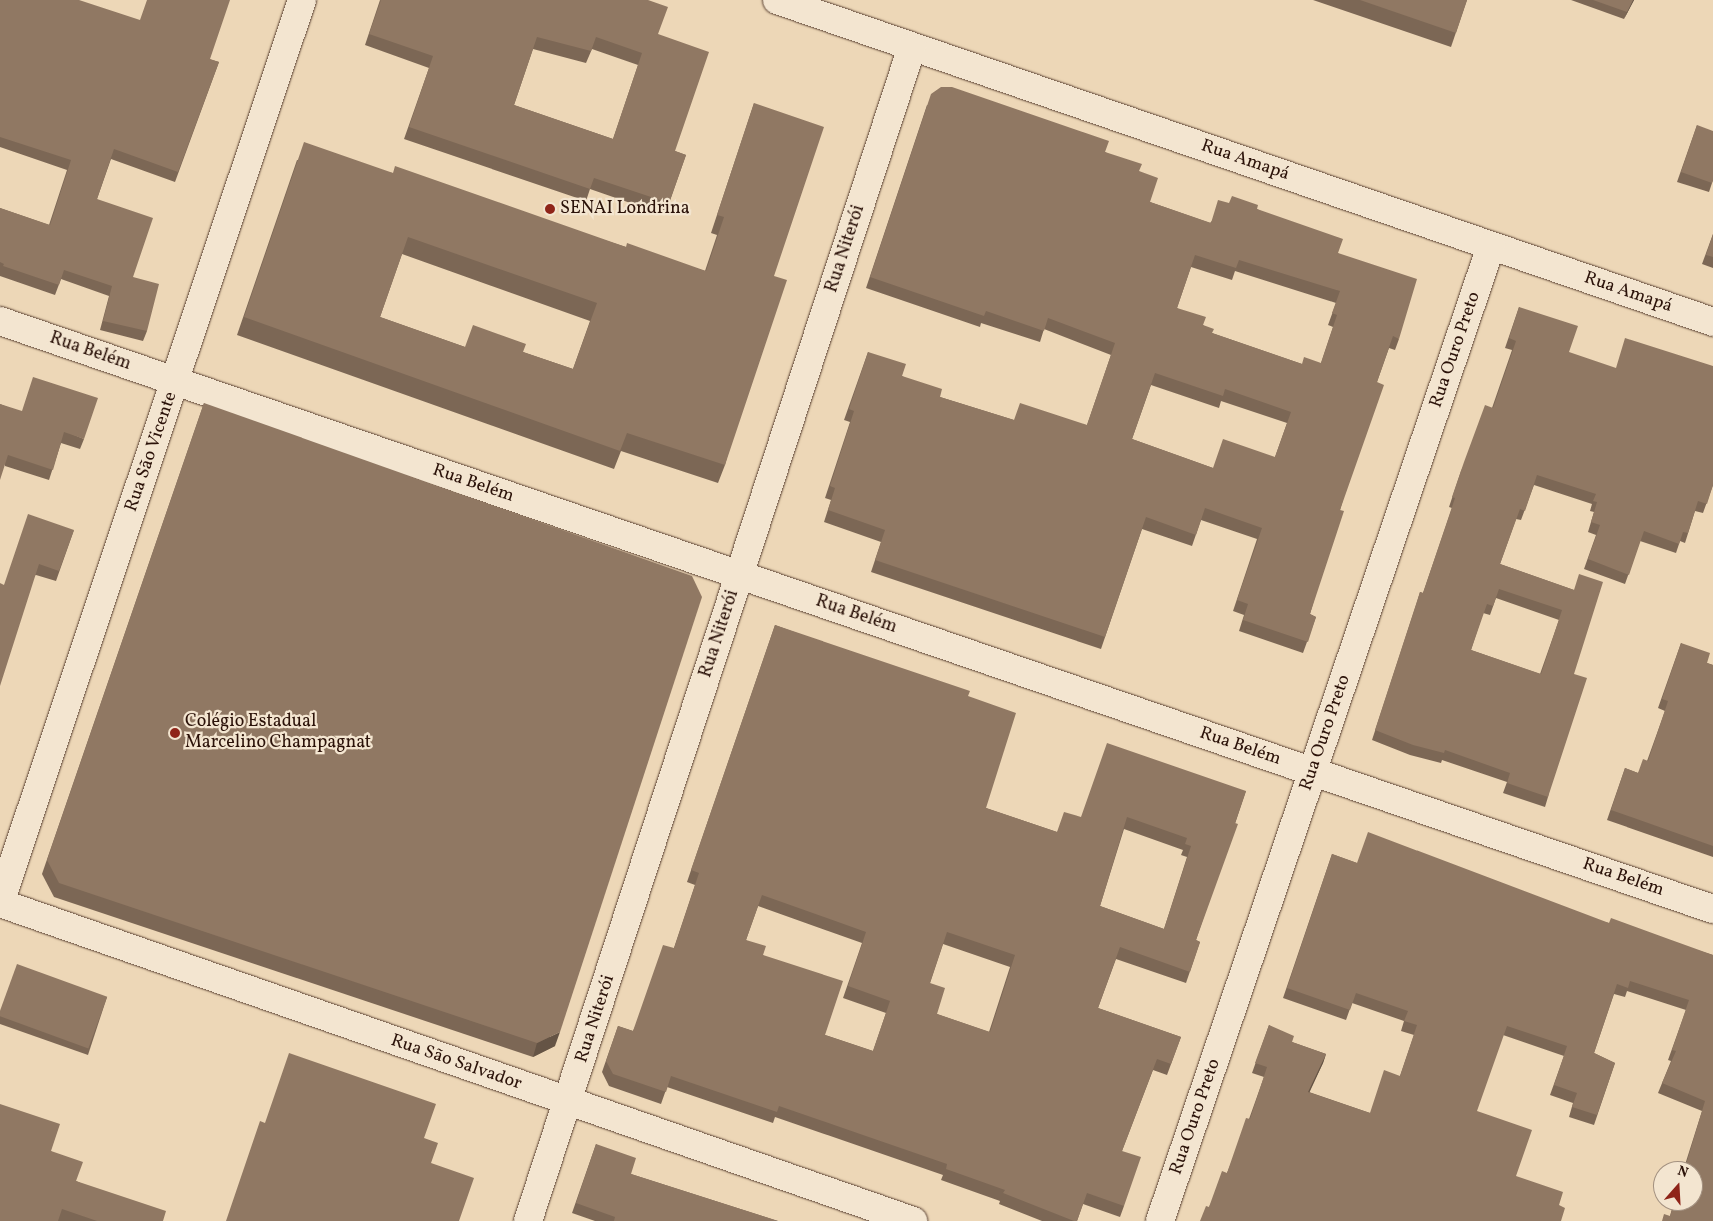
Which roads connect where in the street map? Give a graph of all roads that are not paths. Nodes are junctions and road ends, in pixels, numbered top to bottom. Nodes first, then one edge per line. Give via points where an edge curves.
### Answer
1 (302, 0) edge
2 (777, 0) edge
3 (912, 47) junction
4 (1491, 246) junction
5 (0, 321) edge
6 (1713, 322) edge
7 (176, 382) junction
8 (739, 575) junction
9 (1313, 772) junction
10 (0, 903) edge
11 (1713, 909) edge
12 (569, 1102) junction
13 (528, 1221) edge
14 (914, 1221) edge
15 (1160, 1221) edge

1 - 7 street, Rua São Vicente
2 - 3 street, Rua Amapá
3 - 4 street, Rua Amapá
3 - 8 street, Rua Niterói
4 - 6 street, Rua Amapá
4 - 9 street, Rua Ouro Preto
5 - 7 street, Rua Belém
7 - 8 street, Rua Belém
7 - 10 street, Rua São Vicente
8 - 9 street, Rua Belém
8 - 12 street, Rua Niterói
9 - 11 street, Rua Belém
9 - 15 street, Rua Ouro Preto
10 - 12 street, Rua São Salvador
12 - 13 street, Rua Niterói
12 - 14 street, Rua São Salvador

